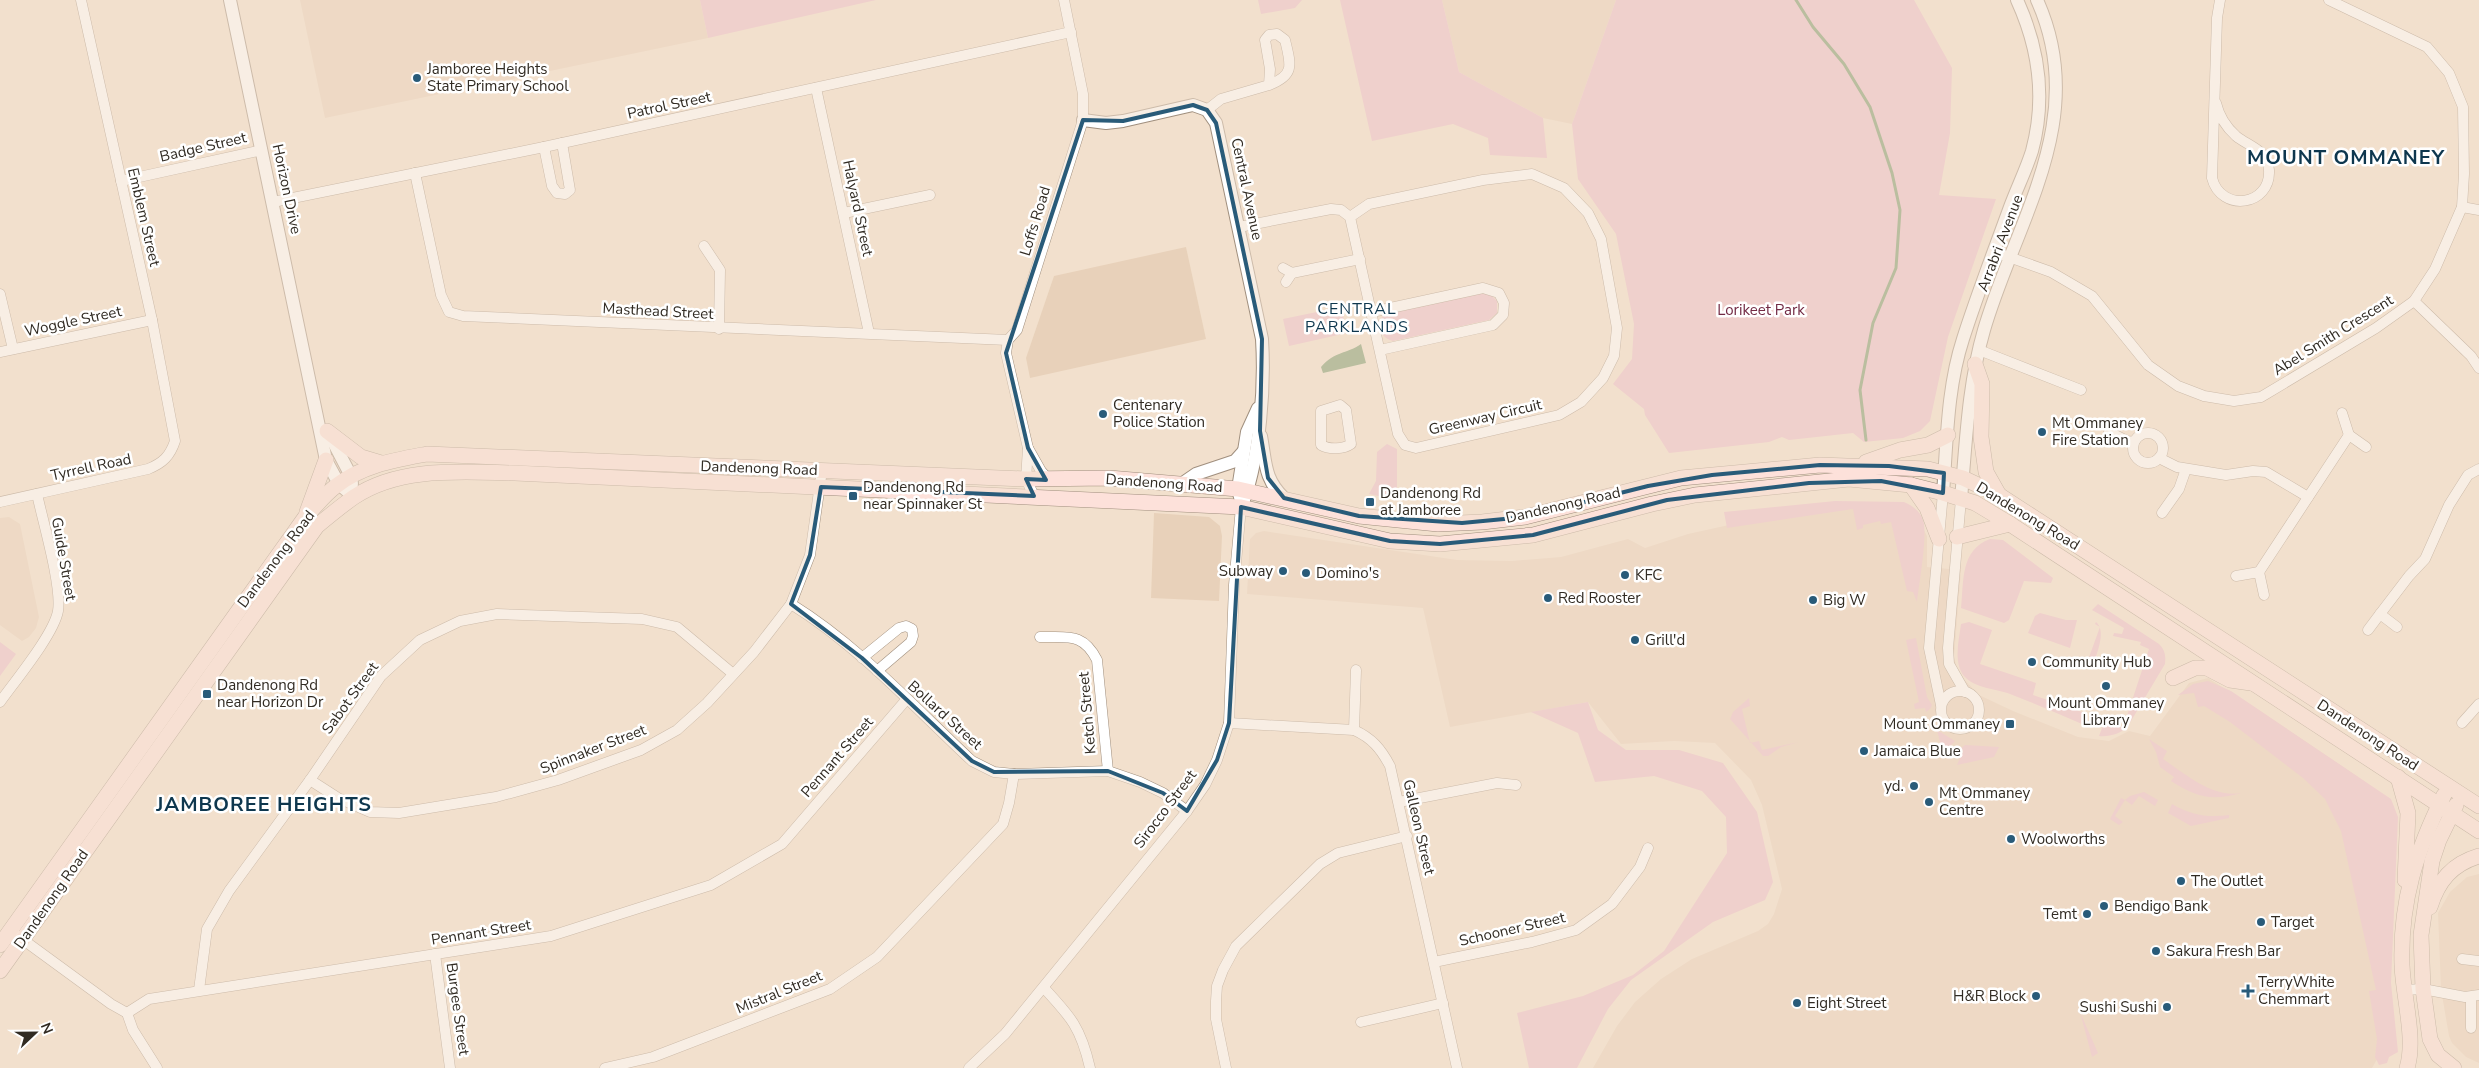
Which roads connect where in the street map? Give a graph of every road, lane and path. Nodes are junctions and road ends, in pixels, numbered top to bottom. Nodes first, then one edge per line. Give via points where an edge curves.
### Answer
1 (81, 0) edge
2 (230, 0) edge
3 (1064, 0) edge
4 (2017, 0) edge
5 (2038, 0) edge
6 (2220, 0) edge
7 (2329, 0) edge
8 (1071, 32) junction
9 (1269, 85) junction
10 (816, 88) junction
11 (2216, 103) junction
12 (1208, 110) junction
13 (1082, 120) junction
14 (562, 143) junction
15 (544, 147) junction
16 (262, 150) junction
17 (416, 173) junction
18 (121, 181) junction
19 (930, 195) dead end
20 (273, 202) junction
21 (2462, 208) junction
22 (2479, 210) edge
23 (844, 213) junction
24 (1350, 217) junction
25 (1239, 228) junction
26 (704, 246) dead end
27 (1995, 252) junction
28 (2011, 258) junction
29 (1360, 259) junction
30 (1286, 282) dead end
31 (0, 294) edge
32 (2414, 302) junction
33 (1372, 312) junction
34 (152, 320) junction
35 (719, 329) junction
36 (869, 333) junction
37 (1008, 340) junction
38 (13, 349) junction
39 (1380, 350) junction
40 (0, 352) edge
41 (1977, 357) junction
42 (2479, 368) edge
43 (311, 385) junction
44 (2081, 390) dead end
45 (1260, 403) junction
46 (2342, 413) dead end
47 (327, 431) junction
48 (1260, 432) junction
49 (2109, 432) dead end
50 (1948, 435) junction
51 (2348, 435) junction
52 (175, 441) joint
53 (2134, 442) junction
54 (1351, 444) joint
55 (2366, 447) dead end
56 (1028, 448) junction
57 (1243, 452) junction
58 (2159, 458) junction
59 (326, 460) junction
60 (381, 463) junction
61 (1857, 465) junction
62 (2186, 469) junction
63 (2479, 469) edge
64 (822, 470) junction
65 (1944, 472) junction
66 (1962, 478) junction
67 (1026, 479) junction
68 (345, 480) junction
69 (1050, 480) junction
70 (1180, 485) junction
71 (1911, 485) junction
72 (821, 487) junction
73 (1243, 490) junction
74 (1943, 492) junction
75 (37, 494) junction
76 (1034, 496) junction
77 (1999, 496) junction
78 (354, 497) junction
79 (2308, 497) junction
80 (1284, 498) junction
81 (0, 502) edge
82 (1960, 506) junction
83 (1241, 507) junction
84 (2162, 513) dead end
85 (306, 516) junction
86 (2010, 524) junction
87 (1957, 537) junction
88 (1939, 539) junction
89 (2259, 572) junction
90 (2236, 576) dead end
91 (2264, 595) dead end
92 (791, 604) junction
93 (2380, 614) junction
94 (2398, 627) dead end
95 (2368, 630) dead end
96 (1040, 636) dead end
97 (862, 658) junction
98 (1356, 670) dead end
99 (877, 671) junction
100 (732, 673) junction
101 (2173, 678) dead end
102 (2254, 683) junction
103 (1965, 692) junction
104 (906, 700) junction
105 (0, 702) edge
106 (2479, 704) edge
107 (1942, 705) junction
108 (1229, 723) junction
109 (2462, 723) dead end
110 (1354, 730) junction
111 (1108, 771) junction
112 (1014, 774) junction
113 (2398, 777) junction
114 (310, 780) junction
115 (1516, 786) dead end
116 (2448, 786) junction
117 (2462, 795) junction
118 (1398, 802) junction
119 (2439, 804) junction
120 (2479, 806) edge
121 (1187, 811) junction
122 (2454, 814) junction
123 (2479, 831) edge
124 (1407, 836) junction
125 (1648, 848) dead end
126 (2479, 856) edge
127 (2406, 896) junction
128 (2422, 933) junction
129 (17, 935) junction
130 (0, 946) edge
131 (435, 954) junction
132 (2462, 959) dead end
133 (2479, 961) edge
134 (1434, 962) junction
135 (0, 971) edge
136 (1044, 988) junction
137 (2423, 989) junction
138 (199, 990) junction
139 (2404, 990) junction
140 (2475, 996) edge
141 (1443, 1003) junction
142 (127, 1013) junction
143 (1360, 1022) dead end
144 (2471, 1028) dead end
145 (156, 1068) edge
146 (450, 1068) edge
147 (609, 1068) edge
148 (968, 1068) edge
149 (1090, 1068) edge
150 (1226, 1068) edge
151 (1457, 1068) edge
152 (2407, 1068) edge
153 (2454, 1068) edge

1 - 18 street, Emblem Street
2 - 16 street, Horizon Drive
3 - 8 street, Loffs Road
4 - 27 street, Arrabri Avenue via 2034,45 2040,104 2032,151
5 - 28 street, Arrabri Avenue via 2048,30 2055,70 2052,140
6 - 11 street
7 - 21 street, Abel Smith Crescent via 2427,47 2449,73 2463,107
8 - 10 street, Patrol Street
8 - 13 street, Loffs Road via 1083,94
9 - 9 street via 1265,40 1269,35 1277,34 1285,40 1289,72 1282,80
9 - 12 street via 1220,99
10 - 14 street, Patrol Street
10 - 23 street, Halyard Street
11 - 11 street via 2231,131 2257,149 2268,163 2267,185 2251,200 2229,199 2213,183
12 - 13 street via 1193,105 1123,121
12 - 25 street, Central Avenue via 1216,123
13 - 37 street, Loffs Road via 1017,330
14 - 15 street, Patrol Street
14 - 15 street via 570,182 570,190 565,194 557,193 552,186
15 - 17 street, Patrol Street
16 - 18 street, Badge Street
16 - 20 street, Horizon Drive
17 - 20 street, Patrol Street
17 - 35 street, Masthead Street via 441,295 449,312 463,316
18 - 34 street, Emblem Street
19 - 23 street
20 - 43 street, Horizon Drive
21 - 22 street
21 - 32 street, Abel Smith Crescent via 2436,269
23 - 36 street, Halyard Street
24 - 25 street via 1341,210 1331,209
24 - 29 street, Greenway Circuit
24 - 39 street, Greenway Circuit via 1369,204 1483,180 1532,174 1564,188 1588,213 1601,239 1617,328 1614,356 1603,378 1581,402 1559,415 1416,448 1405,445 1398,434
25 - 45 street, Central Avenue via 1262,339 1264,364
26 - 35 street via 720,270
27 - 28 street, Abel Smith Crescent
27 - 50 street, Arrabri Avenue via 1958,356 1951,390
28 - 32 street, Abel Smith Crescent via 2051,272 2092,296 2148,365 2178,386 2204,396 2234,401 2261,397
28 - 41 street, Arrabri Avenue
29 - 30 street via 1287,271
29 - 33 street, Greenway Circuit
31 - 38 street
32 - 42 street via 2471,356
33 - 39 street, Greenway Circuit
33 - 39 street via 1483,288 1499,293 1504,303 1503,315 1493,325
34 - 38 street, Woggle Street
34 - 52 street, Emblem Street
35 - 36 street, Masthead Street
36 - 37 street, Masthead Street
37 - 56 street via 1006,353
38 - 40 street, Woggle Street
41 - 44 street
41 - 66 street, Arrabri Avenue
41 - 77 main road via 1982,384 1981,438 1986,472
43 - 47 street, Horizon Drive
43 - 59 street, Horizon Drive
45 - 48 street, Central Avenue
45 - 57 street, Central Avenue via 1247,432
46 - 51 street
47 - 60 main road via 362,457
47 - 68 street, Horizon Drive
48 - 73 street, Central Avenue
48 - 80 street, Central Avenue via 1268,478
49 - 53 street
50 - 61 main road via 1928,445 1900,450
50 - 65 street, Arrabri Avenue
51 - 55 street
51 - 79 street
52 - 75 street, Tyrrell Road via 170,454 160,464 148,469
53 - 58 street via 2134,452 2139,460 2149,463
53 - 58 street via 2145,433 2155,434 2163,446
54 - 54 street via 1346,448 1324,448 1321,445 1321,411 1344,406
56 - 67 street
56 - 69 street
57 - 70 street via 1235,461 1196,474
57 - 73 street, Central Avenue
58 - 62 street
59 - 68 street, Horizon Drive
59 - 85 main road
60 - 64 main road, Dandenong Road via 427,454
60 - 68 main road, Dandenong Road
61 - 65 main road, Dandenong Road
61 - 80 main road, Dandenong Road via 1820,465 1681,478 1525,517 1468,523 1418,523 1359,516
62 - 79 street via 2226,475 2266,472
62 - 84 street via 2179,489
63 - 93 street via 2468,475 2448,505 2426,559
64 - 67 main road, Dandenong Road
64 - 72 street, Spinnaker Street
65 - 66 main road, Dandenong Road
65 - 74 street, Arrabri Avenue
66 - 77 main road, Dandenong Road
66 - 82 street, Arrabri Avenue
67 - 69 main road, Dandenong Road
67 - 76 street
68 - 78 street, Horizon Drive
68 - 85 main road, Dandenong Road
69 - 70 main road, Dandenong Road via 1109,478
70 - 73 main road, Dandenong Road
71 - 74 main road, Dandenong Road
71 - 83 main road, Dandenong Road via 1849,480 1695,495 1532,535 1440,544 1390,541
71 - 88 main road via 1927,508
72 - 76 main road, Dandenong Road
72 - 78 main road, Dandenong Road via 462,472 403,478
72 - 92 street, Spinnaker Street via 810,555
73 - 80 main road, Dandenong Road
73 - 83 street, Central Avenue
74 - 82 main road, Dandenong Road
74 - 88 street
75 - 81 street, Tyrrell Road
75 - 105 street, Guide Street via 57,588 58,611 52,629
76 - 83 main road, Dandenong Road
77 - 116 main road, Dandenong Road
78 - 129 main road, Dandenong Road via 317,526 300,548
79 - 89 street
82 - 86 main road, Dandenong Road via 1975,503
82 - 87 street
83 - 108 street, Sirocco Street via 1234,584
85 - 129 main road, Dandenong Road
86 - 87 main road
86 - 102 main road, Dandenong Road
87 - 103 street via 1948,648 1949,664
88 - 107 street via 1929,648
89 - 90 street
89 - 91 street
92 - 97 street, Bollard Street via 818,621
92 - 100 street, Spinnaker Street via 754,652
93 - 94 street
93 - 95 street
96 - 111 street, Ketch Street via 1080,639 1095,655
97 - 99 street, Bollard Street
97 - 99 street via 899,628 906,626 912,629 914,636 911,642
98 - 110 street
99 - 104 street, Bollard Street
100 - 114 street, Spinnaker Street via 678,730 641,750 558,780 496,797 399,813 370,812 338,798
100 - 114 street, Sabot Street via 677,627 642,619 497,614 460,621 420,640 381,676
101 - 102 main road via 2195,668 2206,668 2230,680
102 - 113 main road, Dandenong Road
103 - 107 street via 1950,694
103 - 107 street via 1974,699 1978,710 1975,720 1966,728 1949,726 1942,716
104 - 112 street, Bollard Street via 972,761 994,772
104 - 131 street, Pennant Street via 782,844 711,885 551,936
106 - 109 street
108 - 110 street, Galleon Street
108 - 121 street, Sirocco Street via 1217,760
110 - 118 street, Galleon Street via 1367,736 1381,749 1390,766
111 - 112 street, Bollard Street
111 - 121 street, Bollard Street via 1163,793
112 - 147 street, Mistral Street via 1003,824 877,957 830,989 653,1057
113 - 119 main road, Dandenong Road
113 - 127 main road via 2408,813 2404,869
114 - 138 street, Sabot Street via 229,891 207,928
115 - 118 street via 1497,783
116 - 117 main road, Dandenong Road
116 - 119 main road
117 - 120 main road, Dandenong Road
117 - 122 main road
118 - 124 street, Galleon Street
119 - 122 main road, Dandenong Road
119 - 127 main road via 2422,839
121 - 136 street, Sirocco Street
122 - 123 main road, Dandenong Road
122 - 128 main road via 2432,861
124 - 134 street, Galleon Street
124 - 150 street via 1338,853 1326,860 1236,946 1217,986 1216,1019
125 - 134 street, Schooner Street via 1640,866 1612,904 1576,930
126 - 128 main road via 2459,863 2440,882
127 - 139 main road
128 - 137 main road
129 - 130 main road, Dandenong Road
129 - 135 main road, Dandenong Road
129 - 142 street
131 - 138 street, Pennant Street
131 - 146 street, Burgee Street
132 - 133 street
134 - 141 street, Galleon Street
136 - 148 street, Sirocco Street via 1005,1034
136 - 149 street via 1071,1016 1080,1032
137 - 139 street
137 - 140 street
137 - 153 main road via 2432,1047
138 - 142 street, Pennant Street via 149,999
139 - 152 main road via 2410,1048
140 - 144 street
141 - 143 street
141 - 151 street, Galleon Street
142 - 145 street

